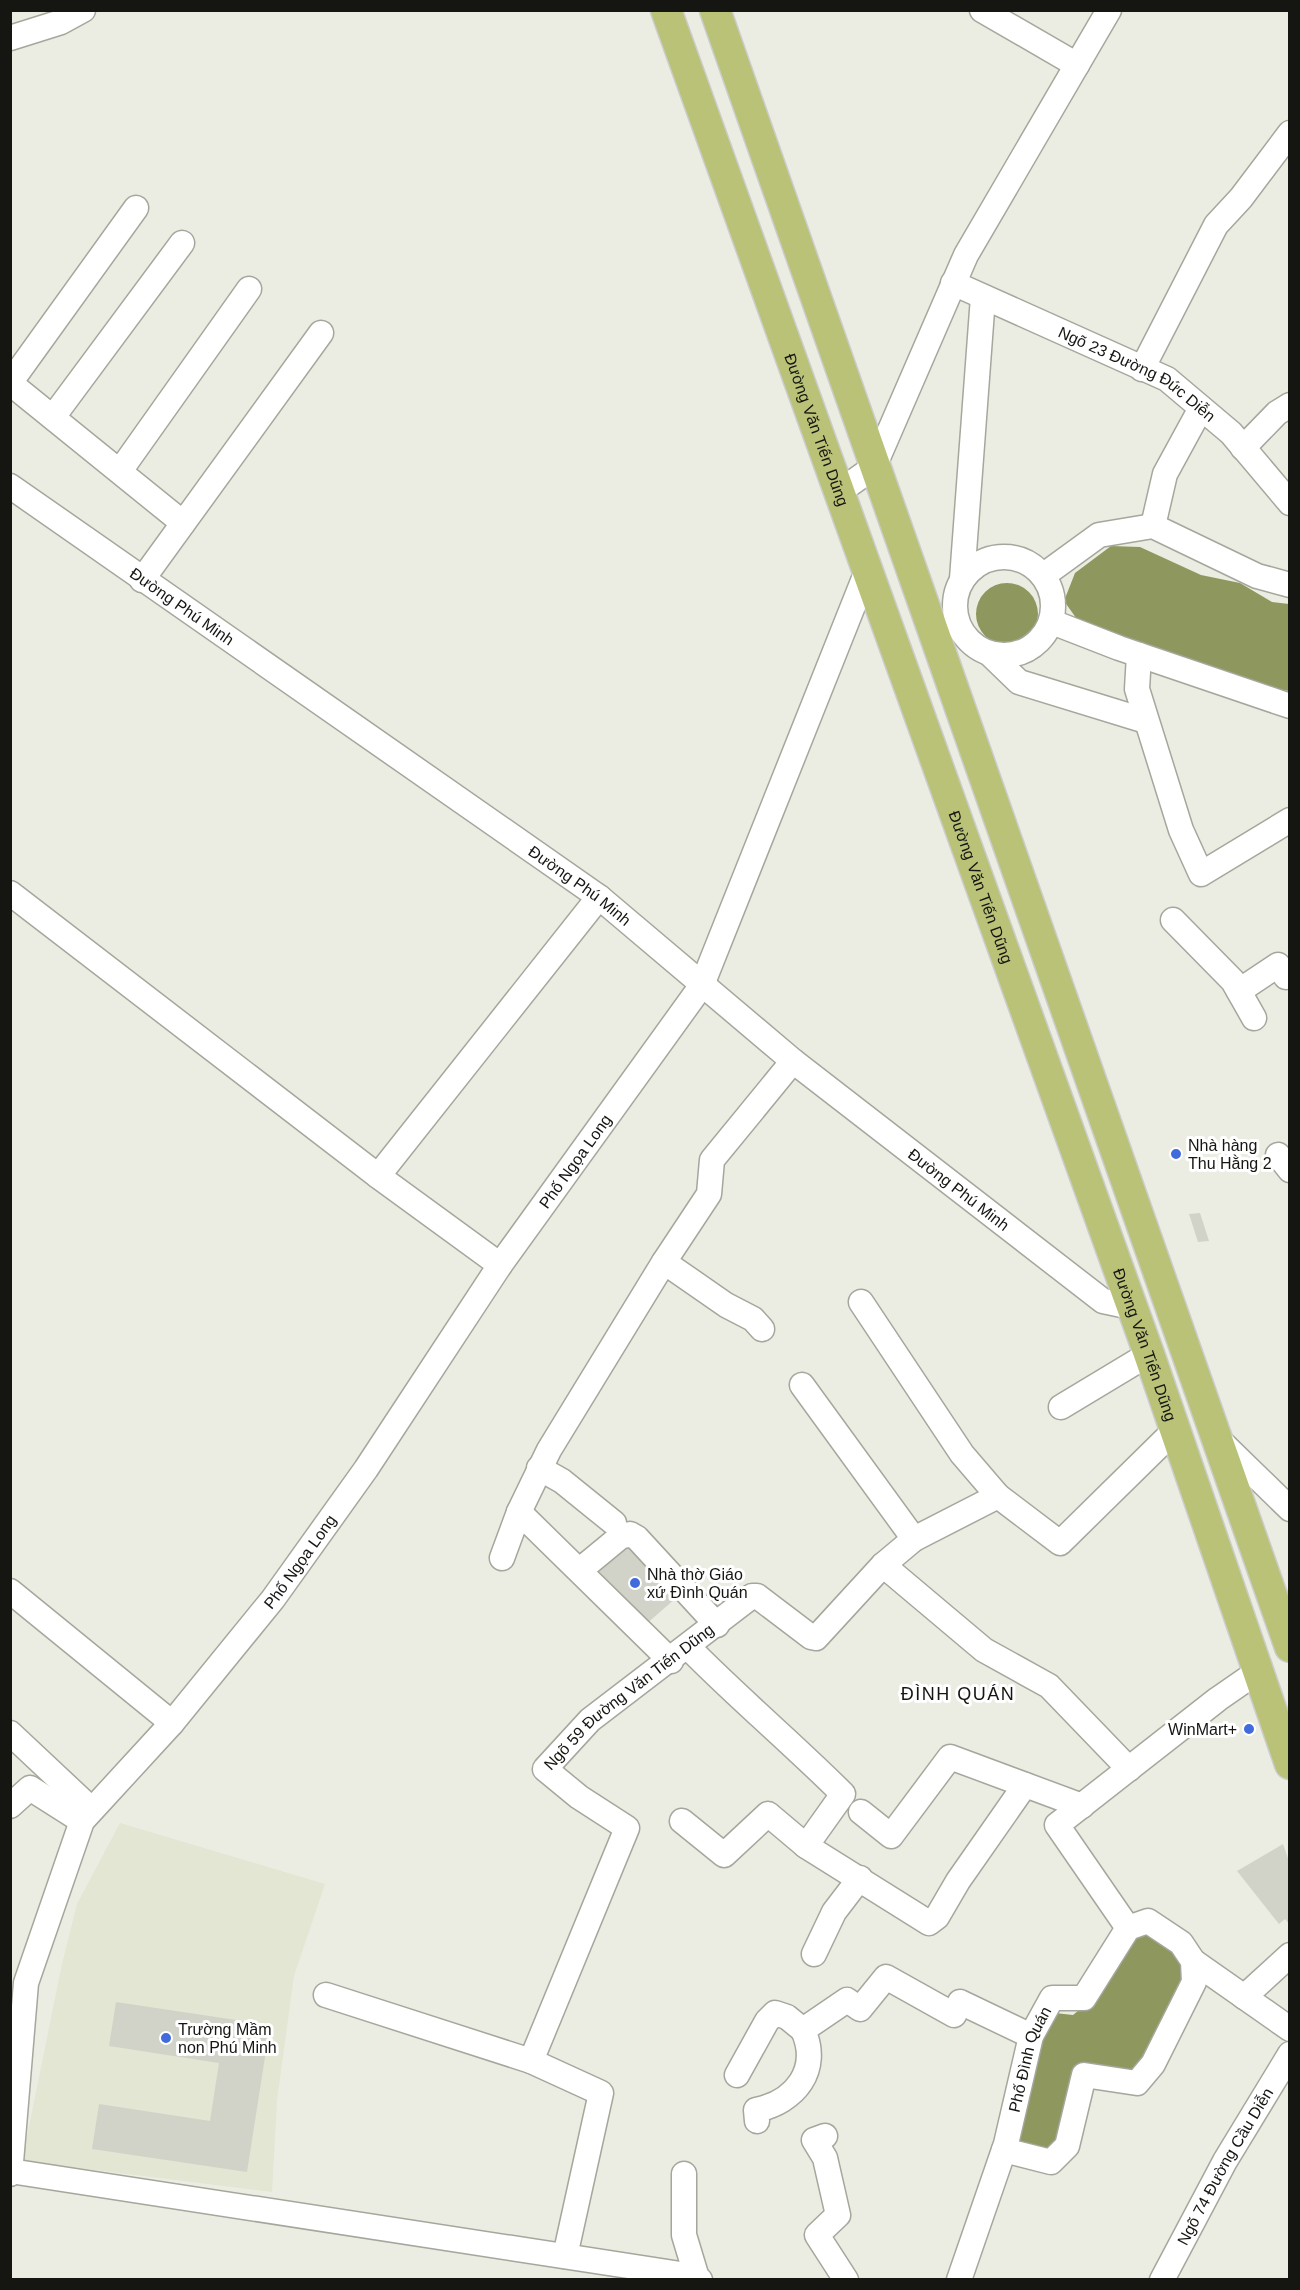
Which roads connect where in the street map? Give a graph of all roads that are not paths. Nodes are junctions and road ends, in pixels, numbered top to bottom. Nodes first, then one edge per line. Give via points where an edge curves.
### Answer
1 (83, 10) edge
2 (666, 10) edge
3 (715, 10) edge
4 (982, 10) edge
5 (1110, 10) edge
6 (10, 38) edge
7 (1077, 65) junction
8 (1290, 133) edge
9 (136, 208) dead end
10 (182, 243) dead end
11 (953, 283) junction
12 (249, 289) dead end
13 (983, 297) junction
14 (321, 333) dead end
15 (1142, 369) junction
16 (1290, 405) edge
17 (1201, 408) junction
18 (53, 417) junction
19 (1243, 448) junction
20 (874, 467) junction
21 (120, 471) junction
22 (10, 486) edge
23 (839, 492) junction
24 (1290, 503) edge
25 (183, 523) junction
26 (1153, 526) junction
27 (867, 571) junction
28 (1044, 575) junction
29 (962, 579) junction
30 (142, 580) junction
31 (1290, 585) edge
32 (921, 602) junction
33 (954, 613) junction
34 (1052, 622) junction
35 (990, 654) junction
36 (1139, 655) junction
37 (1290, 706) edge
38 (1146, 721) junction
39 (1290, 820) edge
40 (10, 893) edge
41 (599, 897) junction
42 (1173, 920) dead end
43 (1290, 975) edge
44 (702, 985) junction
45 (1239, 991) junction
46 (1254, 1018) dead end
47 (793, 1060) junction
48 (378, 1176) junction
49 (663, 1262) junction
50 (500, 1265) junction
51 (861, 1302) dead end
52 (1131, 1307) junction
53 (762, 1329) dead end
54 (1149, 1354) junction
55 (802, 1385) dead end
56 (1061, 1407) dead end
57 (1175, 1430) junction
58 (1217, 1437) junction
59 (539, 1468) junction
60 (998, 1496) junction
61 (1290, 1509) edge
62 (519, 1512) junction
63 (614, 1524) dead end
64 (914, 1539) junction
65 (501, 1558) dead end
66 (883, 1565) junction
67 (580, 1570) junction
68 (10, 1590) edge
69 (717, 1625) junction
70 (1289, 1642) edge
71 (679, 1654) junction
72 (1257, 1672) junction
73 (172, 1723) junction
74 (10, 1733) edge
75 (1290, 1764) edge
76 (1129, 1769) junction
77 (1025, 1785) junction
78 (10, 1806) edge
79 (1082, 1806) junction
80 (861, 1812) dead end
81 (86, 1815) junction
82 (681, 1821) dead end
83 (806, 1846) junction
84 (860, 1878) junction
85 (1128, 1928) junction
86 (814, 1954) dead end
87 (1290, 1955) edge
88 (1193, 1961) junction
89 (326, 1995) dead end
90 (1244, 1997) junction
91 (1290, 2029) edge
92 (803, 2030) junction
93 (1031, 2036) junction
94 (1290, 2054) edge
95 (531, 2061) junction
96 (737, 2075) dead end
97 (758, 2121) dead end
98 (825, 2136) dead end
99 (1004, 2150) junction
100 (11, 2172) edge
101 (684, 2174) dead end
102 (565, 2256) junction
103 (698, 2279) edge
104 (846, 2280) edge
105 (959, 2280) edge
106 (1162, 2280) edge

1 - 6 street via 61,22
2 - 23 main road, Đường Văn Tiến Dũng
3 - 20 main road
4 - 7 street
5 - 7 street
7 - 11 street
8 - 15 street via 1216,225
9 - 18 street via 10,383
10 - 18 street
11 - 13 street, Ngõ 23 Đường Đức Diễn
11 - 20 street
12 - 21 street
13 - 15 street, Ngõ 23 Đường Đức Diễn
13 - 29 street
14 - 25 street
15 - 17 street, Ngõ 23 Đường Đức Diễn via 1167,379
16 - 19 street
17 - 19 street, Ngõ 23 Đường Đức Diễn
17 - 26 street via 1165,474
18 - 21 street
19 - 24 street, Ngõ 23 Đường Đức Diễn
20 - 23 street
20 - 32 main road
21 - 25 street
22 - 30 street, Đường Phú Minh
23 - 27 main road, Đường Văn Tiến Dũng
25 - 30 street
26 - 28 street via 1098,535
26 - 31 street via 1257,576
27 - 44 street, Phố Ngọa Long
27 - 52 main road, Đường Văn Tiến Dũng
28 - 29 street via 1025,561 1002,556 979,563
28 - 34 street via 1052,590
29 - 33 street
30 - 41 street, Đường Phú Minh
32 - 33 street
32 - 58 main road
33 - 35 street via 961,631 973,645
34 - 35 street via 1042,639 1028,650 1009,656
34 - 36 street
35 - 38 street via 1019,682
36 - 37 street
36 - 38 street via 1137,688
38 - 39 street via 1181,830 1200,874
40 - 48 street
41 - 44 street, Đường Phú Minh
41 - 48 street
42 - 45 street
43 - 45 street via 1286,977 1278,966
44 - 47 street, Đường Phú Minh
44 - 50 street, Phố Ngọa Long
45 - 46 street
47 - 49 street via 712,1160 709,1194
47 - 52 street, Đường Phú Minh via 1103,1301
48 - 50 street
49 - 53 street via 753,1319
49 - 59 street
50 - 73 street, Phố Ngọa Long via 327,1525 273,1599
51 - 60 street via 941,1426
52 - 54 main road, Đường Văn Tiến Dũng
54 - 56 street
54 - 57 main road, Đường Văn Tiến Dũng
55 - 64 street
57 - 60 street via 1060,1543
57 - 72 main road, Đường Văn Tiến Dũng
58 - 61 street
58 - 70 main road
59 - 62 street
59 - 63 street via 562,1481
60 - 64 street, Ngõ 59 Đường Văn Tiến Dũng
62 - 65 street
62 - 67 street
64 - 66 street, Ngõ 59 Đường Văn Tiến Dũng
66 - 69 street, Ngõ 59 Đường Văn Tiến Dũng via 816,1638 756,1596
66 - 76 street via 984,1650 1049,1686
67 - 69 street via 620,1537 630,1534 638,1538
67 - 71 street
68 - 73 street
69 - 71 street, Ngõ 59 Đường Văn Tiến Dũng
71 - 83 street via 788,1739 843,1794
71 - 95 street, Ngõ 59 Đường Văn Tiến Dũng via 590,1720 545,1768 579,1797 627,1828
72 - 75 main road, Đường Văn Tiến Dũng
72 - 76 street
73 - 81 street, Phố Ngọa Long
74 - 81 street
76 - 79 street
77 - 79 street
77 - 80 street via 950,1757 891,1836
77 - 84 street via 933,1921 922,1919
78 - 81 street via 30,1788
79 - 85 street via 1057,1825
81 - 100 street, Phố Ngọa Long via 26,1983
82 - 83 street via 724,1855 768,1814
83 - 84 street
84 - 86 street via 834,1912
85 - 88 street via 1148,1921 1181,1943
85 - 93 street, Phố Đình Quán via 1084,1998 1052,1998
87 - 90 street
88 - 90 street
88 - 99 street via 1194,1982 1153,2064 1137,2083 1084,2075 1066,2146 1051,2162
89 - 95 street
90 - 91 street
92 - 93 street via 847,2000 860,2009 886,1977 954,2015 960,2002
92 - 96 street via 788,2017 776,2013 758,2035
92 - 97 street via 809,2062 798,2086 771,2107 756,2110
93 - 99 street, Phố Đình Quán
94 - 106 street, Ngõ 74 Đường Cầu Diễn via 1225,2161
95 - 102 street via 601,2093
98 - 104 street via 814,2140 825,2158 838,2215 817,2235
99 - 105 street, Phố Đình Quán
100 - 102 street
101 - 103 street via 684,2235
102 - 103 street

